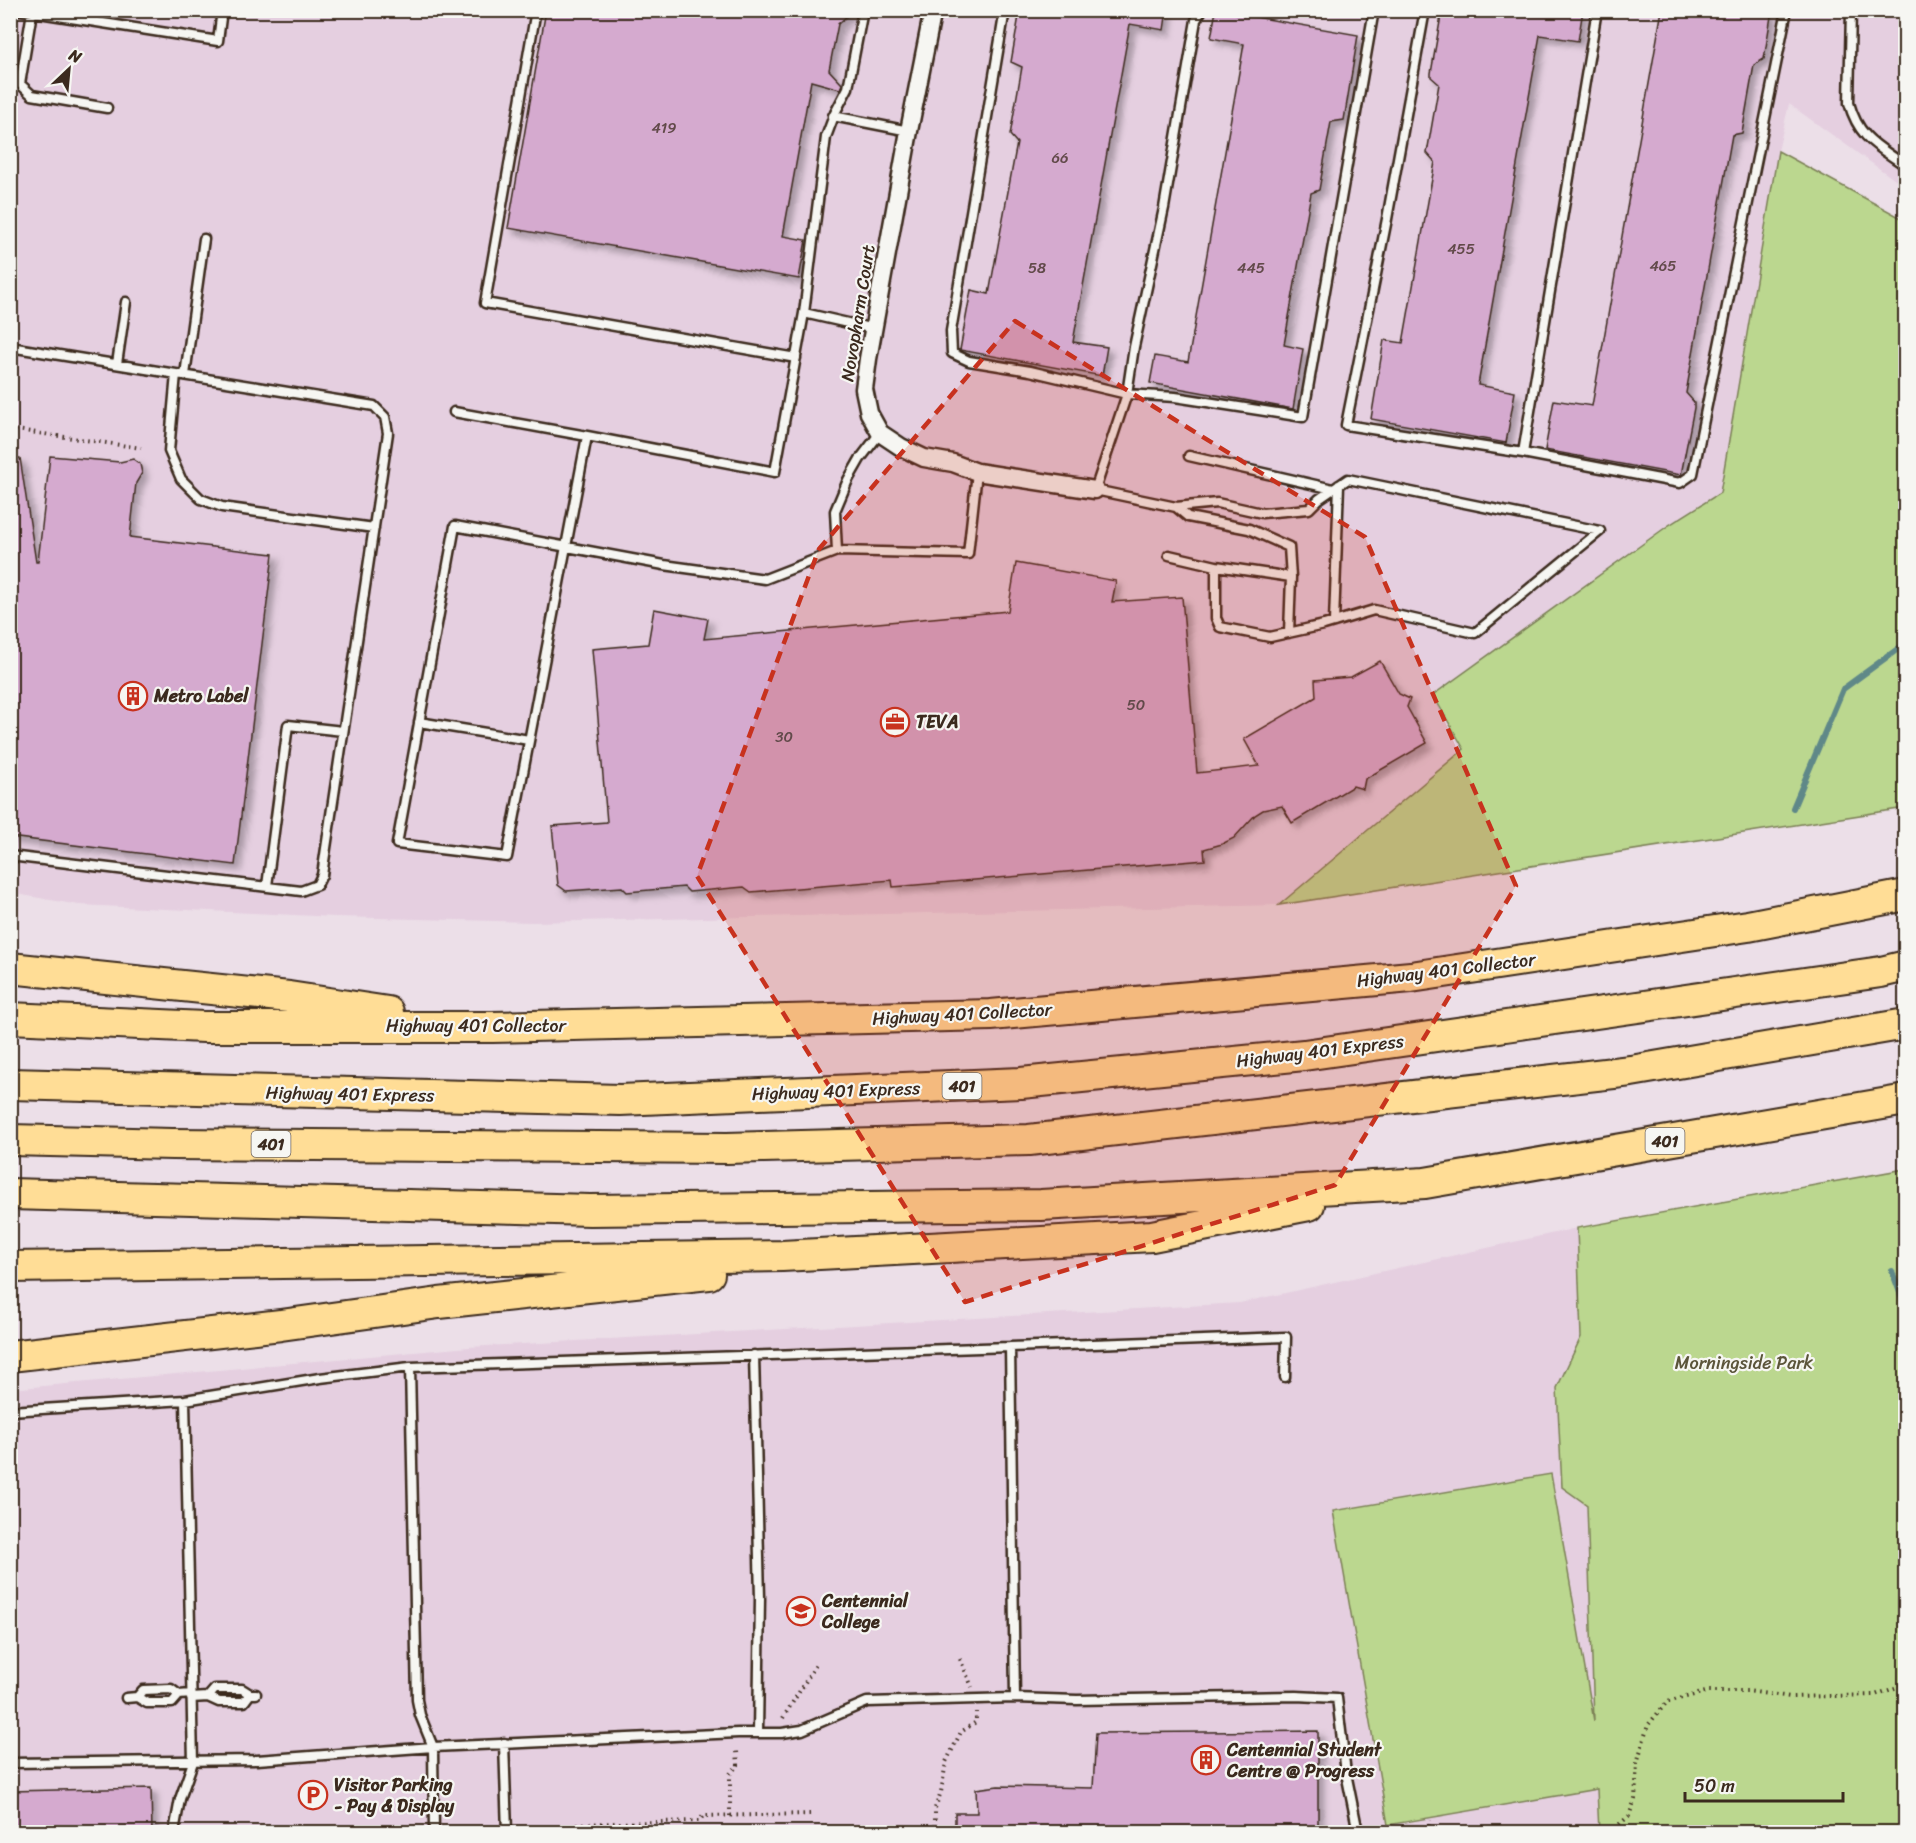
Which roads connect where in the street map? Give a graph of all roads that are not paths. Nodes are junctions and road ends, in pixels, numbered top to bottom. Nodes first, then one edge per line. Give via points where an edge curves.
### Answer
1 (20, 10) edge
2 (222, 10) edge
3 (537, 10) edge
4 (863, 10) edge
5 (933, 10) edge
6 (1005, 10) edge
7 (1190, 10) edge
8 (1202, 10) edge
9 (1374, 10) edge
10 (1425, 10) edge
11 (1597, 10) edge
12 (1787, 10) edge
13 (1851, 10) edge
14 (32, 12) junction
15 (1196, 20) junction
16 (107, 108) dead end
17 (833, 116) junction
18 (909, 131) junction
19 (1905, 166) edge
20 (204, 239) dead end
21 (126, 302) dead end
22 (804, 313) junction
23 (874, 329) junction
24 (10, 347) edge
25 (796, 358) junction
26 (117, 364) junction
27 (180, 375) junction
28 (1126, 394) junction
29 (454, 412) dead end
30 (880, 433) junction
31 (587, 436) junction
32 (1523, 453) junction
33 (1189, 456) dead end
34 (977, 472) junction
35 (1336, 487) junction
36 (1095, 490) junction
37 (1176, 507) junction
38 (374, 528) junction
39 (566, 547) junction
40 (837, 551) junction
41 (1169, 555) dead end
42 (1216, 566) junction
43 (1291, 577) junction
44 (1334, 622) junction
45 (1289, 633) junction
46 (419, 722) junction
47 (343, 731) junction
48 (529, 740) junction
49 (10, 856) edge
50 (267, 886) junction
51 (1905, 895) edge
52 (1905, 966) edge
53 (10, 968) edge
54 (10, 1018) edge
55 (1905, 1024) edge
56 (492, 1027) junction
57 (10, 1084) edge
58 (1905, 1100) edge
59 (10, 1140) edge
60 (1425, 1183) junction
61 (10, 1194) edge
62 (782, 1256) junction
63 (10, 1267) edge
64 (1010, 1347) junction
65 (754, 1354) junction
66 (10, 1356) edge
67 (410, 1367) junction
68 (1285, 1377) dead end
69 (185, 1400) junction
70 (10, 1411) edge
71 (179, 1695) junction
72 (191, 1696) junction
73 (137, 1697) junction
74 (208, 1697) junction
75 (126, 1698) dead end
76 (1015, 1698) junction
77 (758, 1732) junction
78 (504, 1743) junction
79 (433, 1747) junction
80 (193, 1761) junction
81 (10, 1763) edge
82 (174, 1833) edge
83 (434, 1833) edge
84 (507, 1833) edge
85 (1358, 1833) edge

1 - 14 lane
2 - 14 lane via 218,41
3 - 25 lane via 485,303
4 - 17 lane via 848,88
5 - 18 street, Novopharm Court
6 - 28 lane via 951,330 952,353 969,361
7 - 15 lane
8 - 15 lane
9 - 28 lane via 1303,417 1175,397
10 - 32 lane via 1346,425
11 - 32 lane
12 - 32 lane via 1693,474 1680,483
13 - 19 lane via 1852,117 1863,135
14 - 16 lane via 21,84 32,95
15 - 28 lane via 1164,208
17 - 18 lane
17 - 22 lane via 826,137
18 - 23 street, Novopharm Court
20 - 27 lane
21 - 26 lane
22 - 23 lane
22 - 25 lane
23 - 30 street, Novopharm Court via 864,389 869,413
24 - 26 lane
25 - 31 lane via 775,472
26 - 27 lane
27 - 38 lane via 169,451 181,479 201,499 222,507
27 - 38 lane via 374,406 385,417 388,434
28 - 36 lane
29 - 31 lane
30 - 34 street via 924,458
30 - 40 lane via 860,459 835,511
31 - 39 lane
33 - 35 lane
34 - 36 street
34 - 40 lane via 968,554
35 - 37 lane via 1310,509 1262,513 1217,503
35 - 44 lane
35 - 44 lane via 1348,479 1600,531 1475,633 1374,610
36 - 37 lane
37 - 43 lane via 1188,517 1249,529 1289,547
38 - 47 lane
39 - 40 lane via 765,579
39 - 46 lane via 455,526
39 - 48 lane
41 - 42 lane
42 - 43 lane
42 - 45 lane via 1216,618 1220,627 1270,637
43 - 45 lane
44 - 45 lane
46 - 48 lane
46 - 48 lane via 397,844 507,857
47 - 50 lane via 322,875 317,885 301,891
47 - 50 lane via 288,725
49 - 50 lane
51 - 56 highway, Highway 401 Collector via 1748,926 1411,977 991,1015
52 - 57 highway, Highway 401 Express / 401 via 1304,1055 1021,1083 620,1100
53 - 56 highway via 289,997
54 - 56 highway, Highway 401 Collector via 204,1027
55 - 59 highway, 401 via 1631,1071 1029,1140 727,1148
58 - 60 highway, 401
60 - 61 highway, 401 via 1041,1205 590,1210
60 - 62 highway via 1152,1236
62 - 63 highway
62 - 66 highway via 703,1275
64 - 65 lane
64 - 68 lane via 1286,1337
64 - 76 lane
65 - 67 lane
65 - 77 lane via 760,1598
67 - 69 lane
67 - 79 lane via 417,1701
69 - 70 lane
69 - 72 lane
71 - 72 lane
71 - 73 lane via 171,1689 143,1690
71 - 73 lane via 172,1703 147,1703
72 - 74 lane
72 - 80 lane
73 - 75 lane
74 - 74 lane via 219,1702 244,1702 253,1694 242,1689 215,1689
76 - 77 lane via 867,1702 802,1730
76 - 85 lane via 1337,1698
77 - 78 lane
78 - 79 lane
78 - 84 lane
79 - 80 lane
79 - 83 lane
80 - 81 lane
80 - 82 lane via 180,1798

